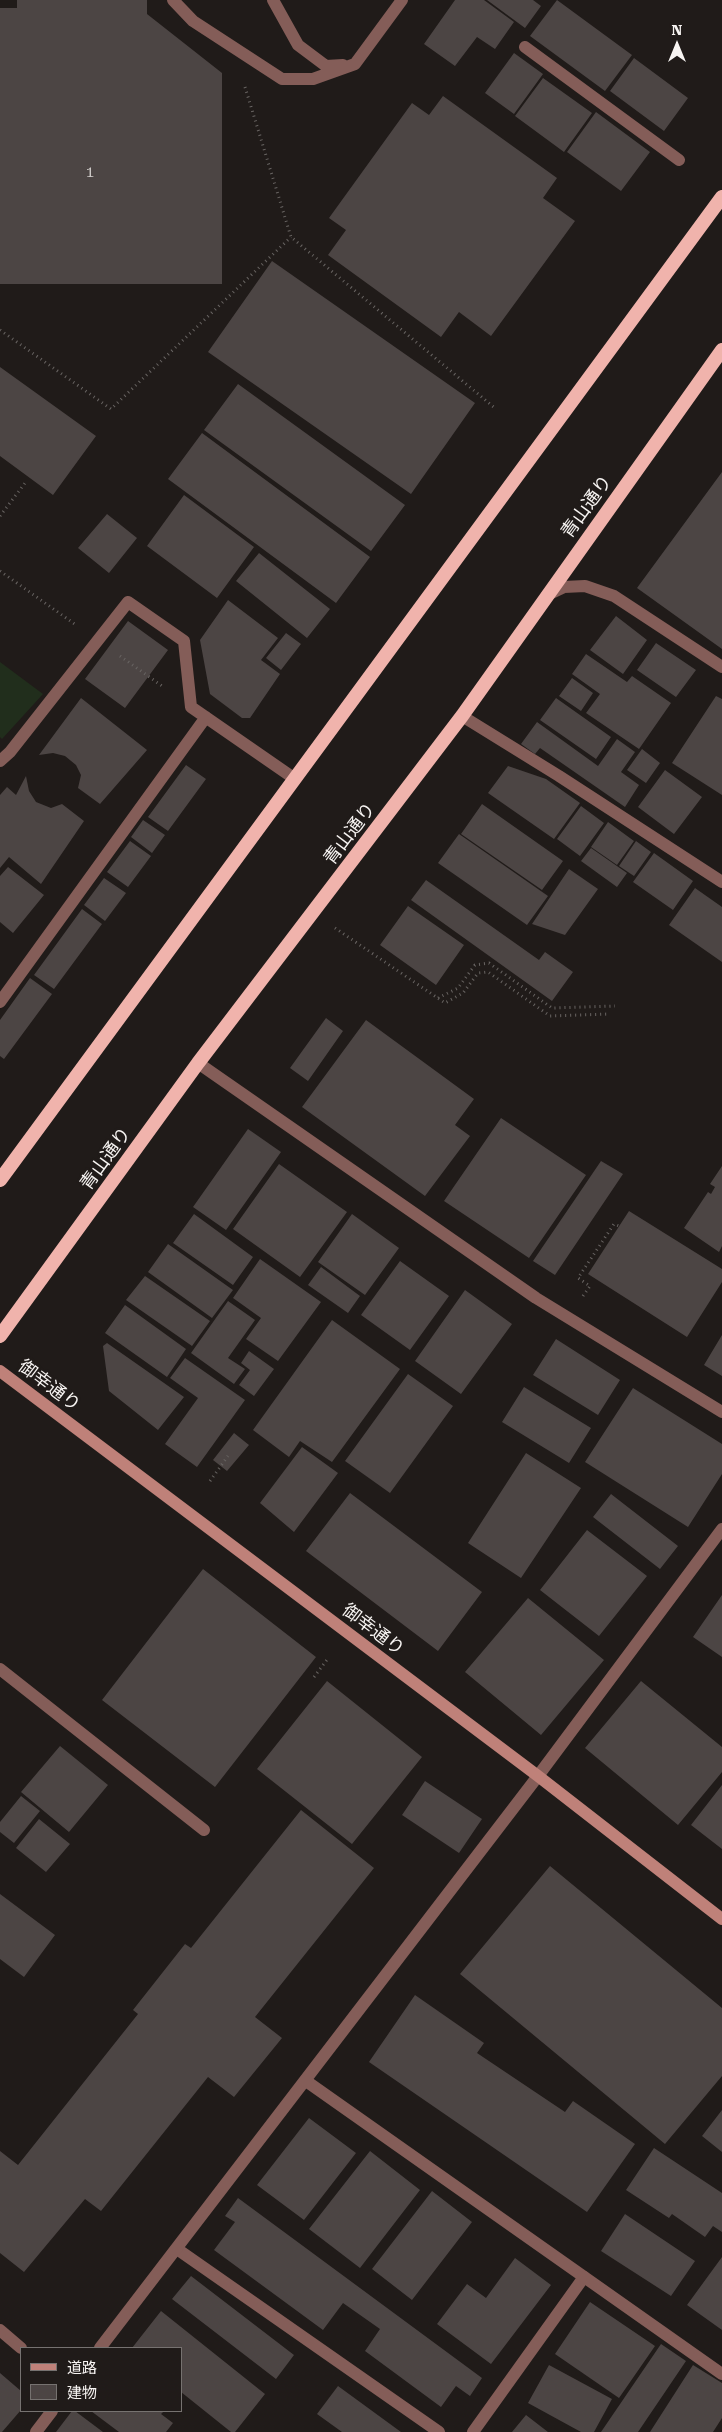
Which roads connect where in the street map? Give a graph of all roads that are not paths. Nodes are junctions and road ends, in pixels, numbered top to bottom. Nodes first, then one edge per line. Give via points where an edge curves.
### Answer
1 (173, 0) edge
2 (273, 0) edge
3 (402, 0) edge
4 (525, 47) dead end
5 (355, 64) junction
6 (679, 160) dead end
7 (722, 197) edge
8 (722, 350) edge
9 (546, 596) junction
10 (722, 667) edge
11 (462, 716) junction
12 (206, 717) junction
13 (0, 761) edge
14 (295, 779) junction
15 (722, 882) edge
16 (0, 1002) edge
17 (198, 1063) junction
18 (0, 1180) edge
19 (0, 1336) edge
20 (0, 1371) edge
21 (722, 1412) edge
22 (722, 1529) edge
23 (0, 1669) edge
24 (538, 1776) junction
25 (204, 1830) dead end
26 (722, 1919) edge
27 (306, 2081) junction
28 (177, 2249) junction
29 (584, 2277) junction
30 (0, 2330) edge
31 (20, 2347) edge
32 (101, 2347) edge
33 (722, 2374) edge
34 (51, 2412) edge
35 (36, 2432) edge
36 (439, 2432) edge
37 (473, 2432) edge

1 - 5 street via 193,21 282,79 313,79
2 - 5 street via 298,45 326,66
3 - 5 street
4 - 6 street
7 - 14 highway
8 - 9 highway, 青山通り
9 - 10 street via 564,587 585,586 614,596
9 - 11 highway, 青山通り
11 - 15 street
11 - 17 highway, 青山通り
12 - 13 street via 191,707 184,641 128,602
12 - 14 street
12 - 16 street
14 - 18 highway
17 - 19 highway, 青山通り
17 - 21 street via 536,1298
20 - 24 main road, 御幸通り
22 - 24 street
23 - 25 street
24 - 26 main road, 御幸通り
24 - 27 street
27 - 28 street
27 - 29 street
28 - 32 street
28 - 36 street
29 - 33 street
29 - 37 street
30 - 31 street
34 - 35 street

